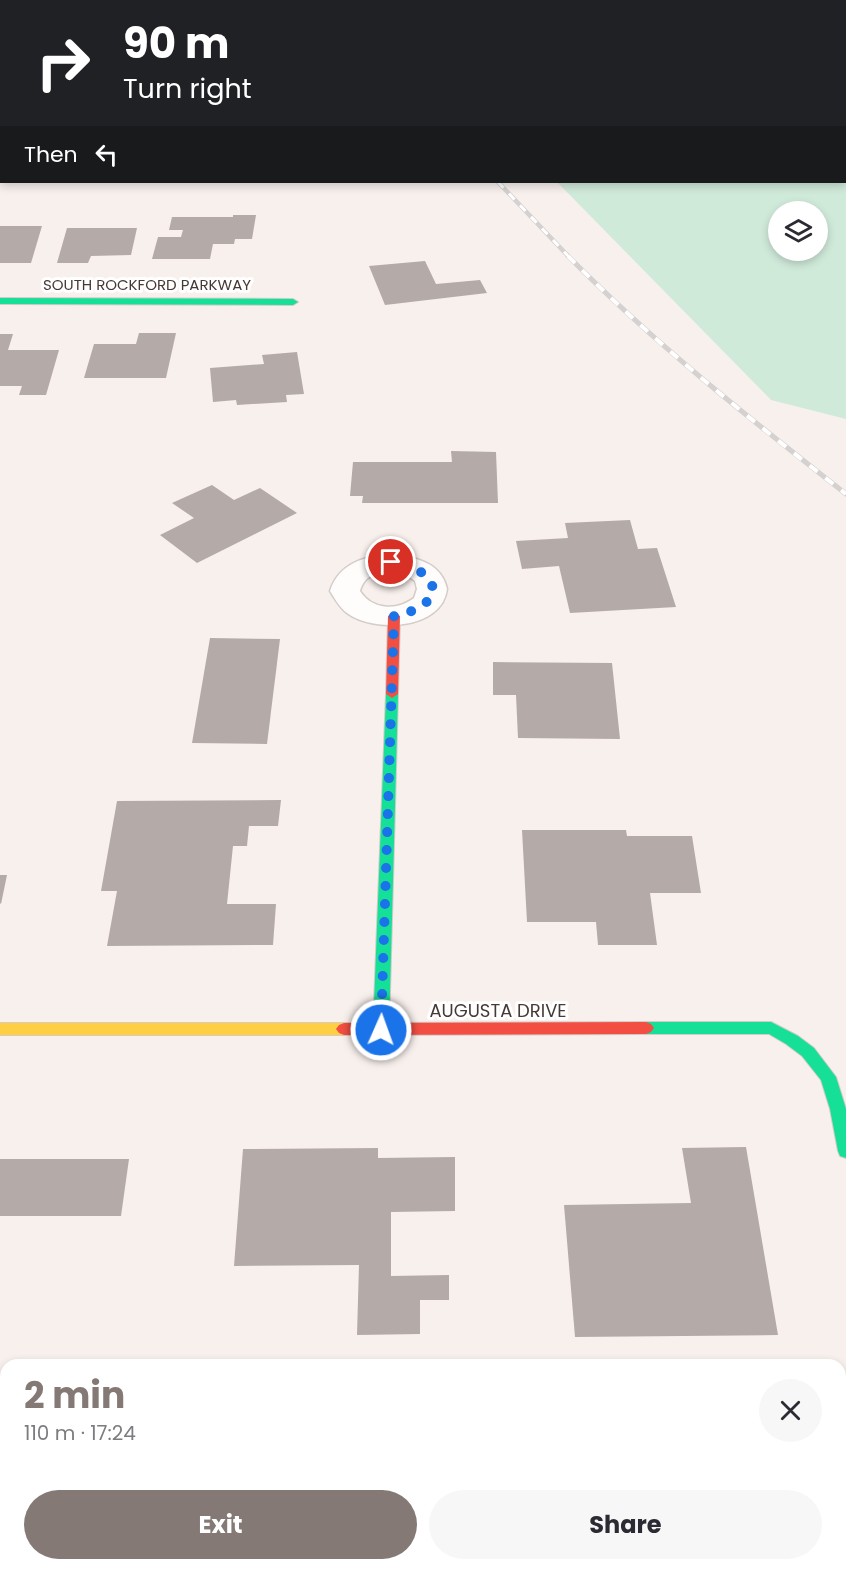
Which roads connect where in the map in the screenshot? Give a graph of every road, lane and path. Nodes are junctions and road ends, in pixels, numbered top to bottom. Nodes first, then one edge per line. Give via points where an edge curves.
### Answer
1 (0, 301) edge
2 (293, 302) dead end
3 (394, 616) dead end
4 (0, 1029) edge
5 (381, 1030) junction
6 (846, 1151) edge

1 - 2 street, SOUTH ROCKFORD PARKWAY
3 - 5 street
4 - 5 street, AUGUSTA DRIVE
5 - 6 street, AUGUSTA DRIVE via 771,1028 799,1042 822,1064 835,1091

